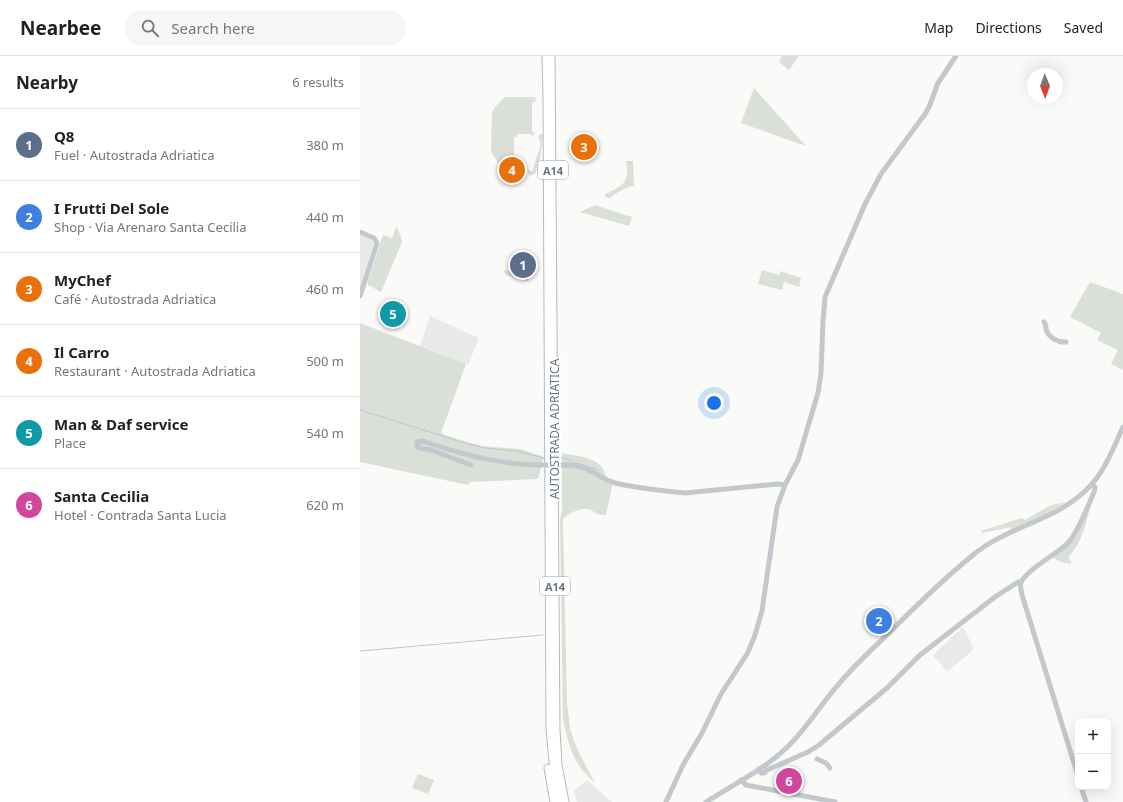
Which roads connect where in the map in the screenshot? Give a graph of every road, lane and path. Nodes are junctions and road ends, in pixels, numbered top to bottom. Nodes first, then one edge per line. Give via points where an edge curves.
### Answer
1 (546, 56) edge
2 (551, 56) edge
3 (956, 56) edge
4 (360, 232) edge
5 (360, 296) edge
6 (1044, 322) dead end
7 (1066, 342) dead end
8 (1123, 426) edge
9 (470, 465) dead end
10 (785, 485) junction
11 (1092, 485) junction
12 (1021, 582) junction
13 (550, 680) junction
14 (817, 759) dead end
15 (1075, 766) edge
16 (759, 768) junction
17 (830, 768) dead end
18 (741, 780) junction
19 (1082, 790) edge
20 (554, 802) edge
21 (560, 802) edge
22 (565, 802) edge
23 (666, 802) edge
24 (706, 802) edge
25 (835, 802) edge
26 (1086, 802) edge

1 - 13 highway, AUTOSTRADA ADRIATICA / A14
2 - 22 highway, AUTOSTRADA ADRIATICA / A14 via 556,730 558,765
3 - 10 street via 938,83 925,114 881,174 865,204 825,297 818,393 798,460
4 - 5 street via 372,237 377,243
6 - 7 street via 1047,331 1057,341
8 - 11 street
9 - 10 street, bridge via 419,448 417,442 423,441 470,456 509,463 566,465 589,469 616,483 672,492
10 - 23 street via 777,507 762,611 754,638 747,654 720,694
11 - 12 street via 1095,487 1094,492 1071,539
11 - 16 street via 1070,503 998,538 973,554 848,674 785,750
12 - 15 street via 1022,596
12 - 16 street via 995,597 920,655 881,693 819,745 764,773 761,773
13 - 20 highway via 547,686 546,744
13 - 21 highway, AUTOSTRADA ADRIATICA / A14 via 551,744
14 - 17 street
16 - 18 street
18 - 24 street
18 - 25 street via 746,785
19 - 26 street

